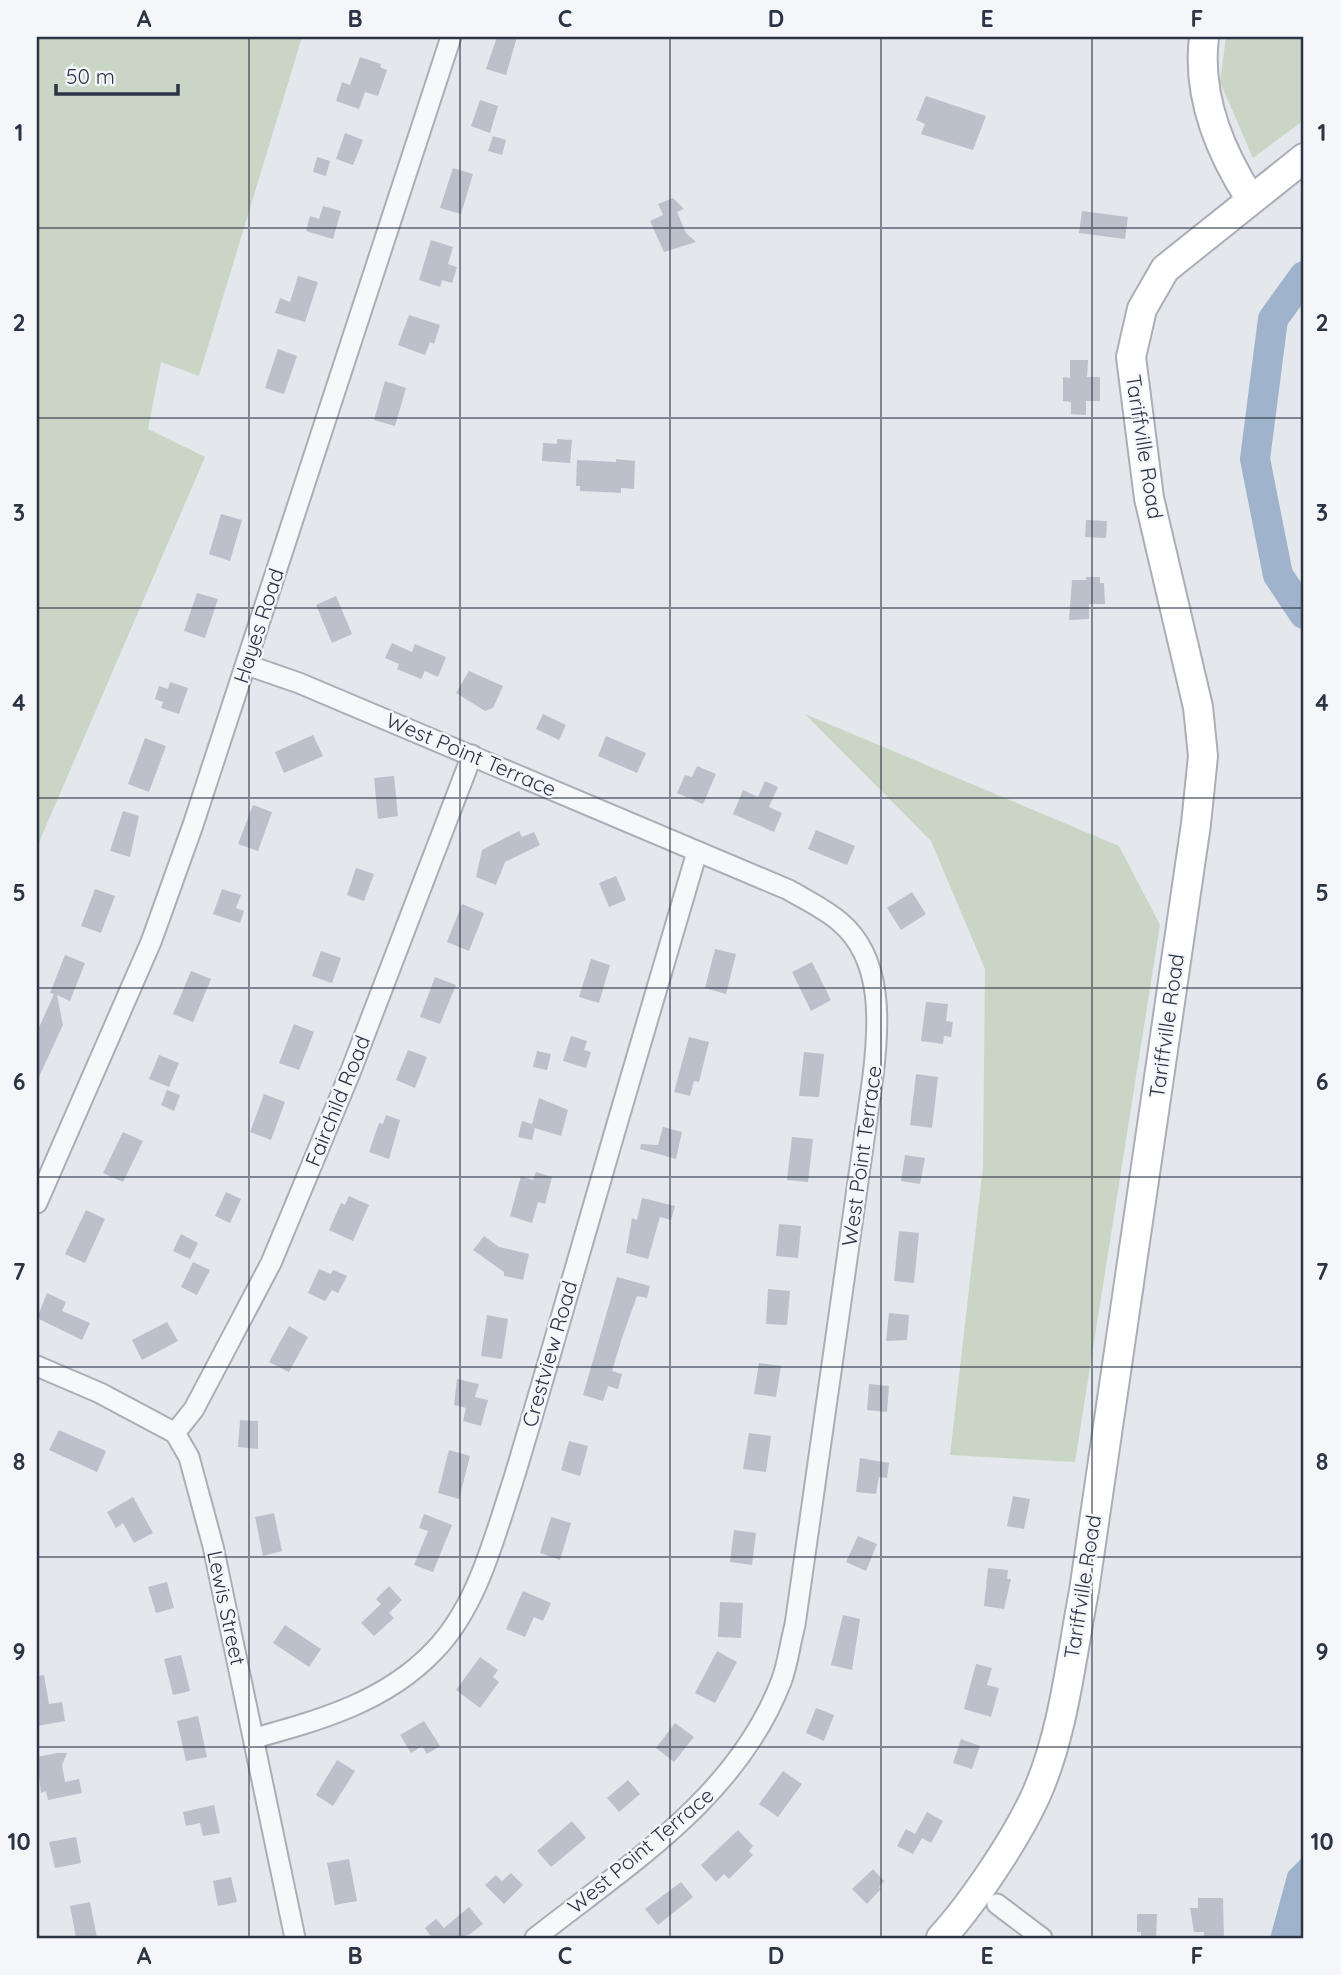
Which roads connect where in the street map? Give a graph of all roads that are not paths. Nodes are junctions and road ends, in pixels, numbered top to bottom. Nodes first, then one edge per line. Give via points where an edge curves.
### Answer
1 (451, 37) edge
2 (1204, 37) edge
3 (1304, 158) edge
4 (1250, 198) junction
5 (247, 665) junction
6 (472, 755) junction
7 (697, 852) junction
8 (37, 1203) edge
9 (37, 1366) edge
10 (175, 1433) junction
11 (255, 1738) junction
12 (998, 1904) dead end
13 (295, 1938) edge
14 (535, 1938) edge
15 (941, 1938) edge
16 (1042, 1938) edge

1 - 5 street, Hayes Road
2 - 4 main road via 1206,100 1221,143
3 - 4 main road, Tariffville Road
4 - 15 main road, Tariffville Road via 1165,269 1142,309 1131,357 1149,498 1198,707 1203,756 1196,824 1084,1591 1060,1718 1036,1795 980,1890
5 - 6 street, West Point Terrace
5 - 8 street, Hayes Road via 151,942
6 - 7 street, West Point Terrace
6 - 10 street, Fairchild Road via 271,1263 194,1409
7 - 11 street, Crestview Road via 531,1423 478,1580 434,1651 399,1681 320,1720
7 - 14 street, West Point Terrace via 789,890 842,923 872,973 877,1003 873,1076 795,1625 783,1679 769,1711 727,1777 625,1869
9 - 10 street
10 - 11 street, Lewis Street via 199,1486
11 - 13 street, Lewis Street
12 - 16 street

